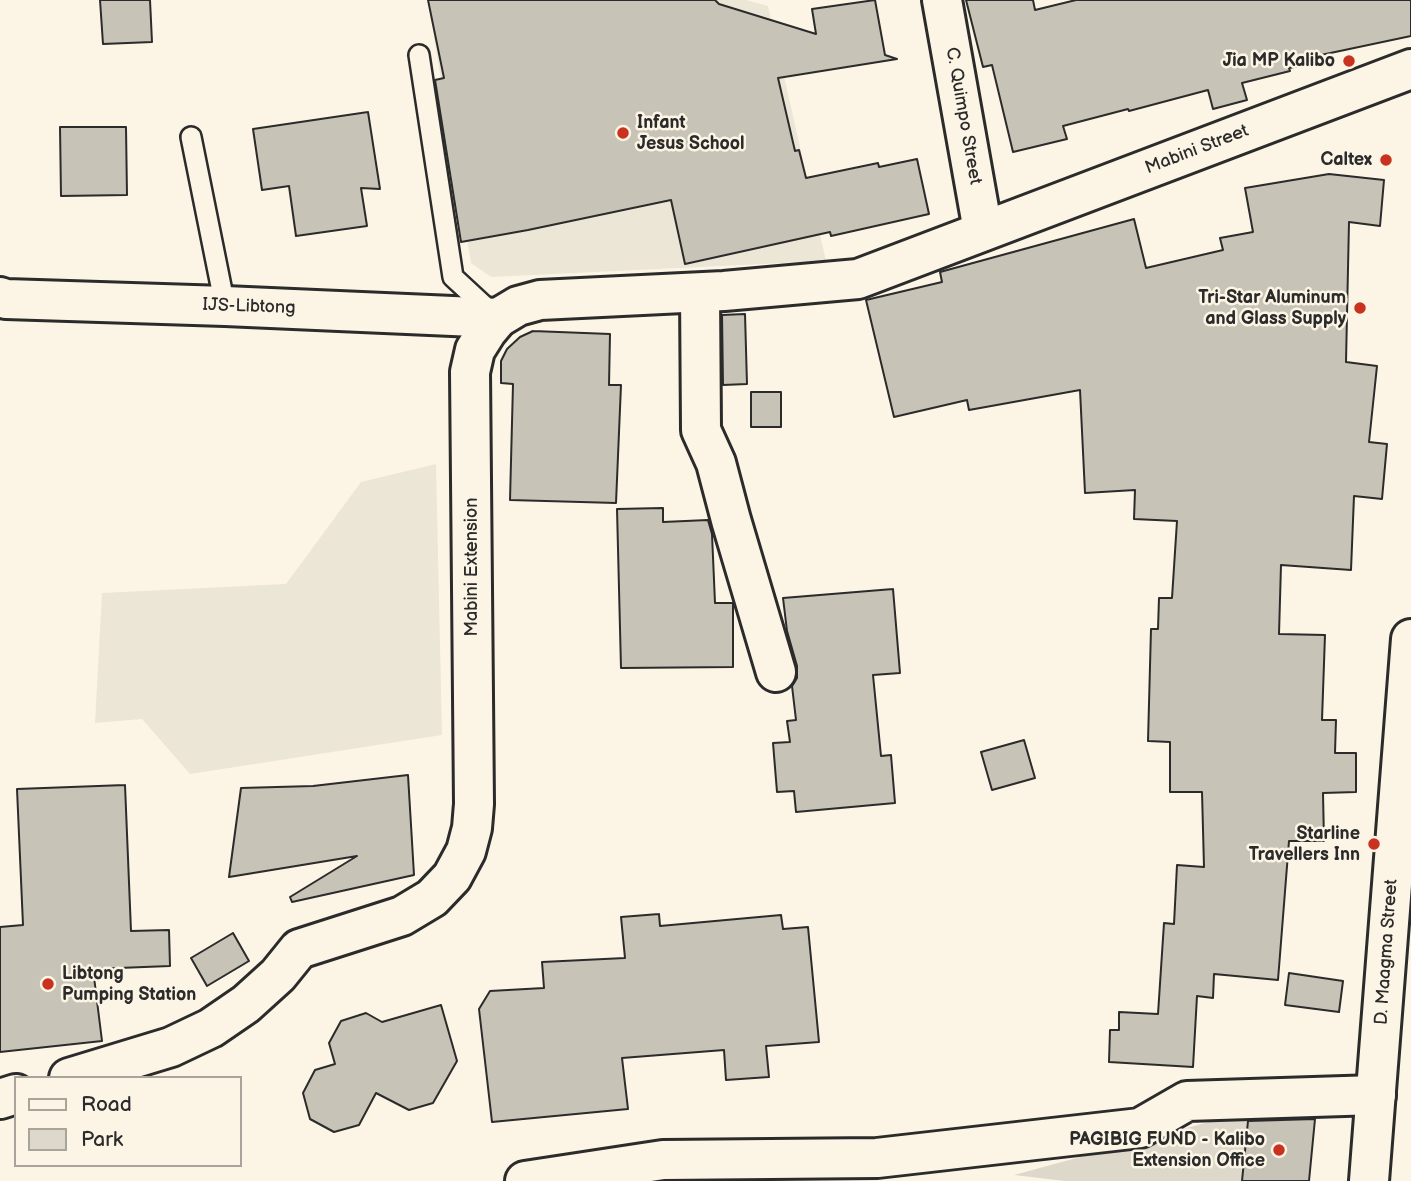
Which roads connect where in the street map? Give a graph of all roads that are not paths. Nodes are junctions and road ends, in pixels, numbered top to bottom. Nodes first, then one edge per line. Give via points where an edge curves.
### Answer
1 (942, 0) edge
2 (419, 55) dead end
3 (1411, 69) edge
4 (191, 136) dead end
5 (983, 232) junction
6 (700, 293) junction
7 (0, 297) edge
8 (225, 306) junction
9 (498, 318) junction
10 (1411, 639) edge
11 (776, 672) dead end
12 (76, 1076) edge
13 (1376, 1095) junction
14 (525, 1181) edge
15 (1369, 1181) edge

1 - 5 street, C. Quimpo Street
2 - 9 lane via 453,277
3 - 5 street, Mabini Street
4 - 8 lane
5 - 6 street, Mabini Extension via 858,279
6 - 9 street, Mabini Extension via 540,300
6 - 11 street via 702,430 716,463
7 - 8 street, IJS-Libtong
8 - 9 street, IJS-Libtong
9 - 12 street, Mabini Extension via 475,350 470,372 474,804 466,850 452,877 432,898 402,916 299,949 246,1004 211,1028 171,1047
10 - 13 street, D. Maagma Street
13 - 14 street via 1187,1101 1140,1128 877,1158 663,1160
13 - 15 street, D. Maagma Street

